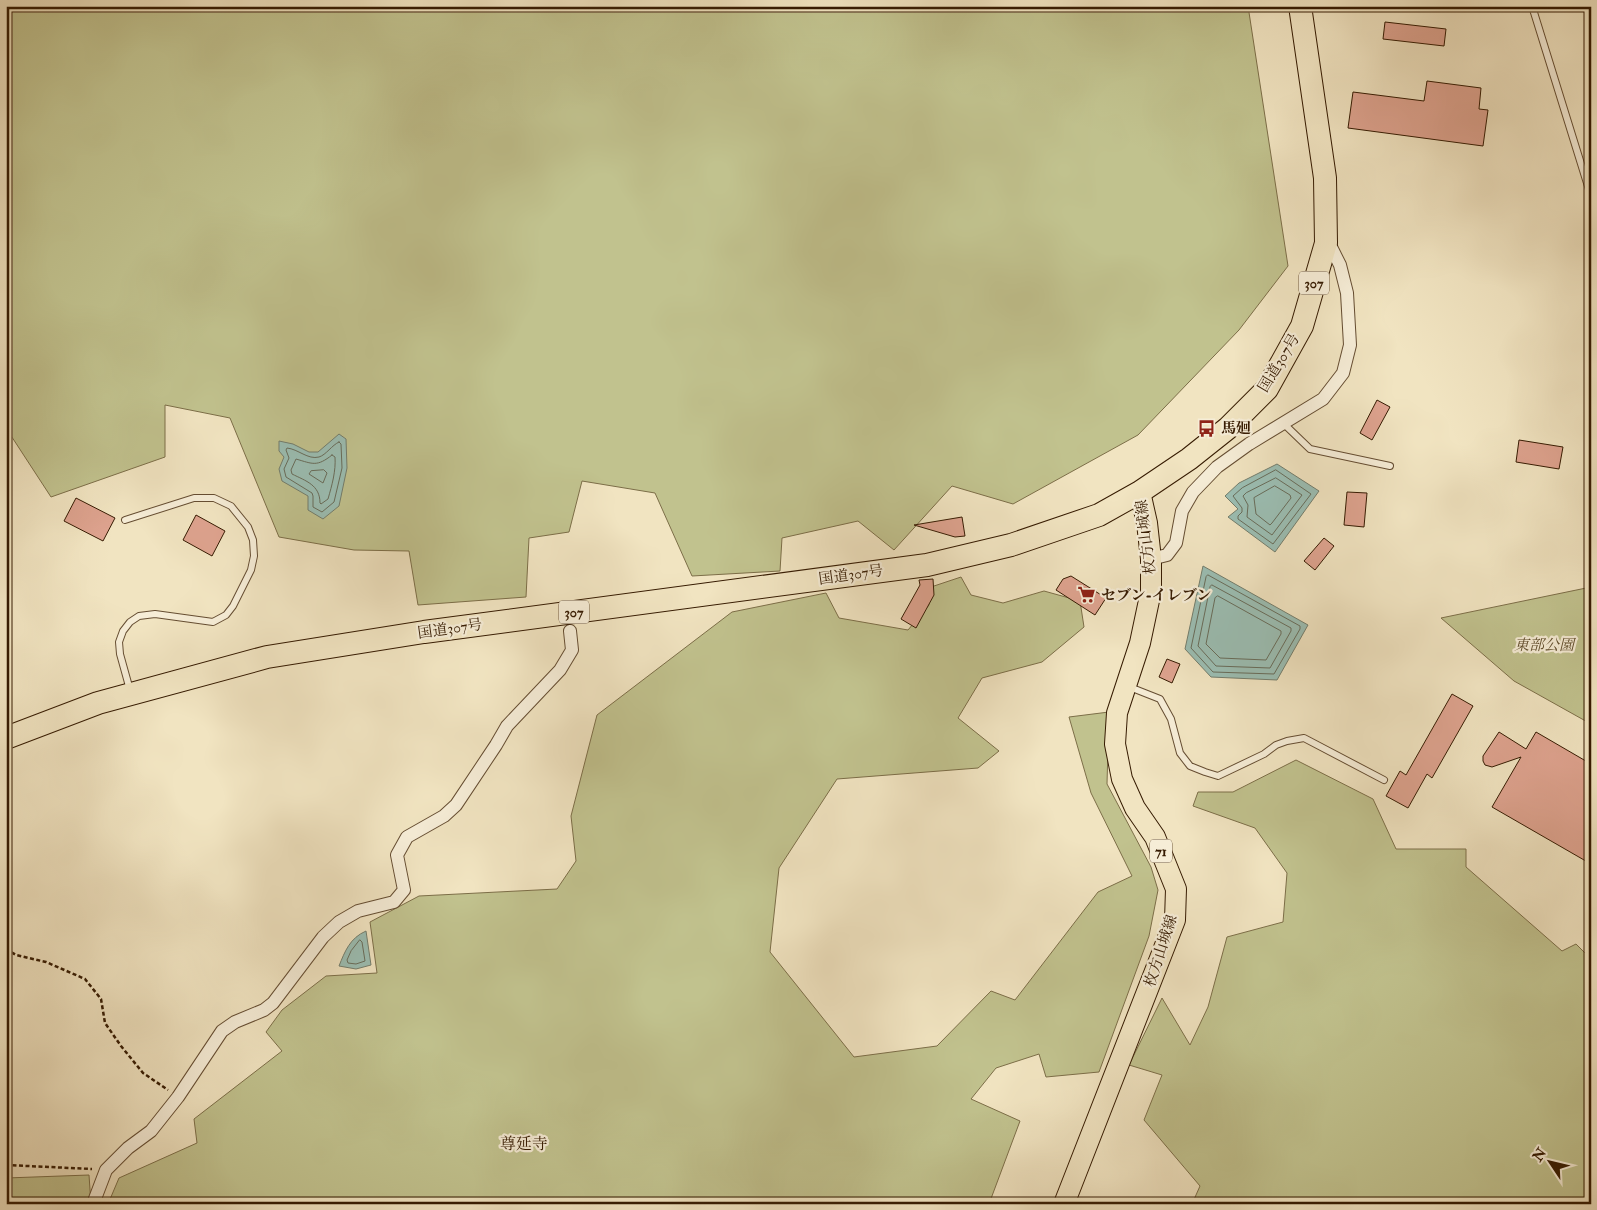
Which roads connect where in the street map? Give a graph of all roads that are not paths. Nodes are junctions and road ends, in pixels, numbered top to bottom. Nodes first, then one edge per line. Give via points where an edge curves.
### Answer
1 (1300, 6) edge
2 (1532, 6) edge
3 (1591, 196) edge
4 (1326, 243) junction
5 (1283, 424) junction
6 (1390, 466) dead end
7 (1140, 492) junction
8 (125, 520) dead end
9 (1150, 559) junction
10 (570, 631) dead end
11 (1126, 686) junction
12 (131, 694) junction
13 (6, 738) edge
14 (1384, 780) dead end
15 (93, 1204) edge
16 (1064, 1204) edge

1 - 4 highway, 国道307号 / 307 via 1326,178
2 - 3 lane
4 - 5 street via 1340,265 1347,293 1350,345 1343,373 1329,393
4 - 7 highway, 国道307号 / 307 via 1302,326 1267,389 1228,428
5 - 6 lane via 1310,449
5 - 9 street via 1217,467 1193,492 1182,511 1176,543 1167,555
7 - 9 main road, 枚方山城線 / 71
7 - 12 highway, 国道307号 / 307 via 1099,515 1011,546 927,565 434,631 267,657
8 - 12 lane via 194,498 214,498 231,506 248,527 254,556 251,570 233,606 226,615 213,622 155,614 139,616 130,622 119,642
9 - 11 main road, 枚方山城線 / 71 via 1151,590 1140,643
10 - 15 street via 572,650 560,670 506,726 456,805 444,816 407,837 397,855 404,890 394,902 358,912 339,922 323,937 273,1003 222,1032 151,1131 106,1170
11 - 14 lane via 1160,699 1172,719 1180,753 1190,766 1205,772 1218,776 1264,754 1276,744 1304,738
11 - 16 main road, 枚方山城線 / 71 via 1117,713 1116,744 1122,779 1168,867 1176,889 1174,920
12 - 13 highway, 国道307号 / 307

